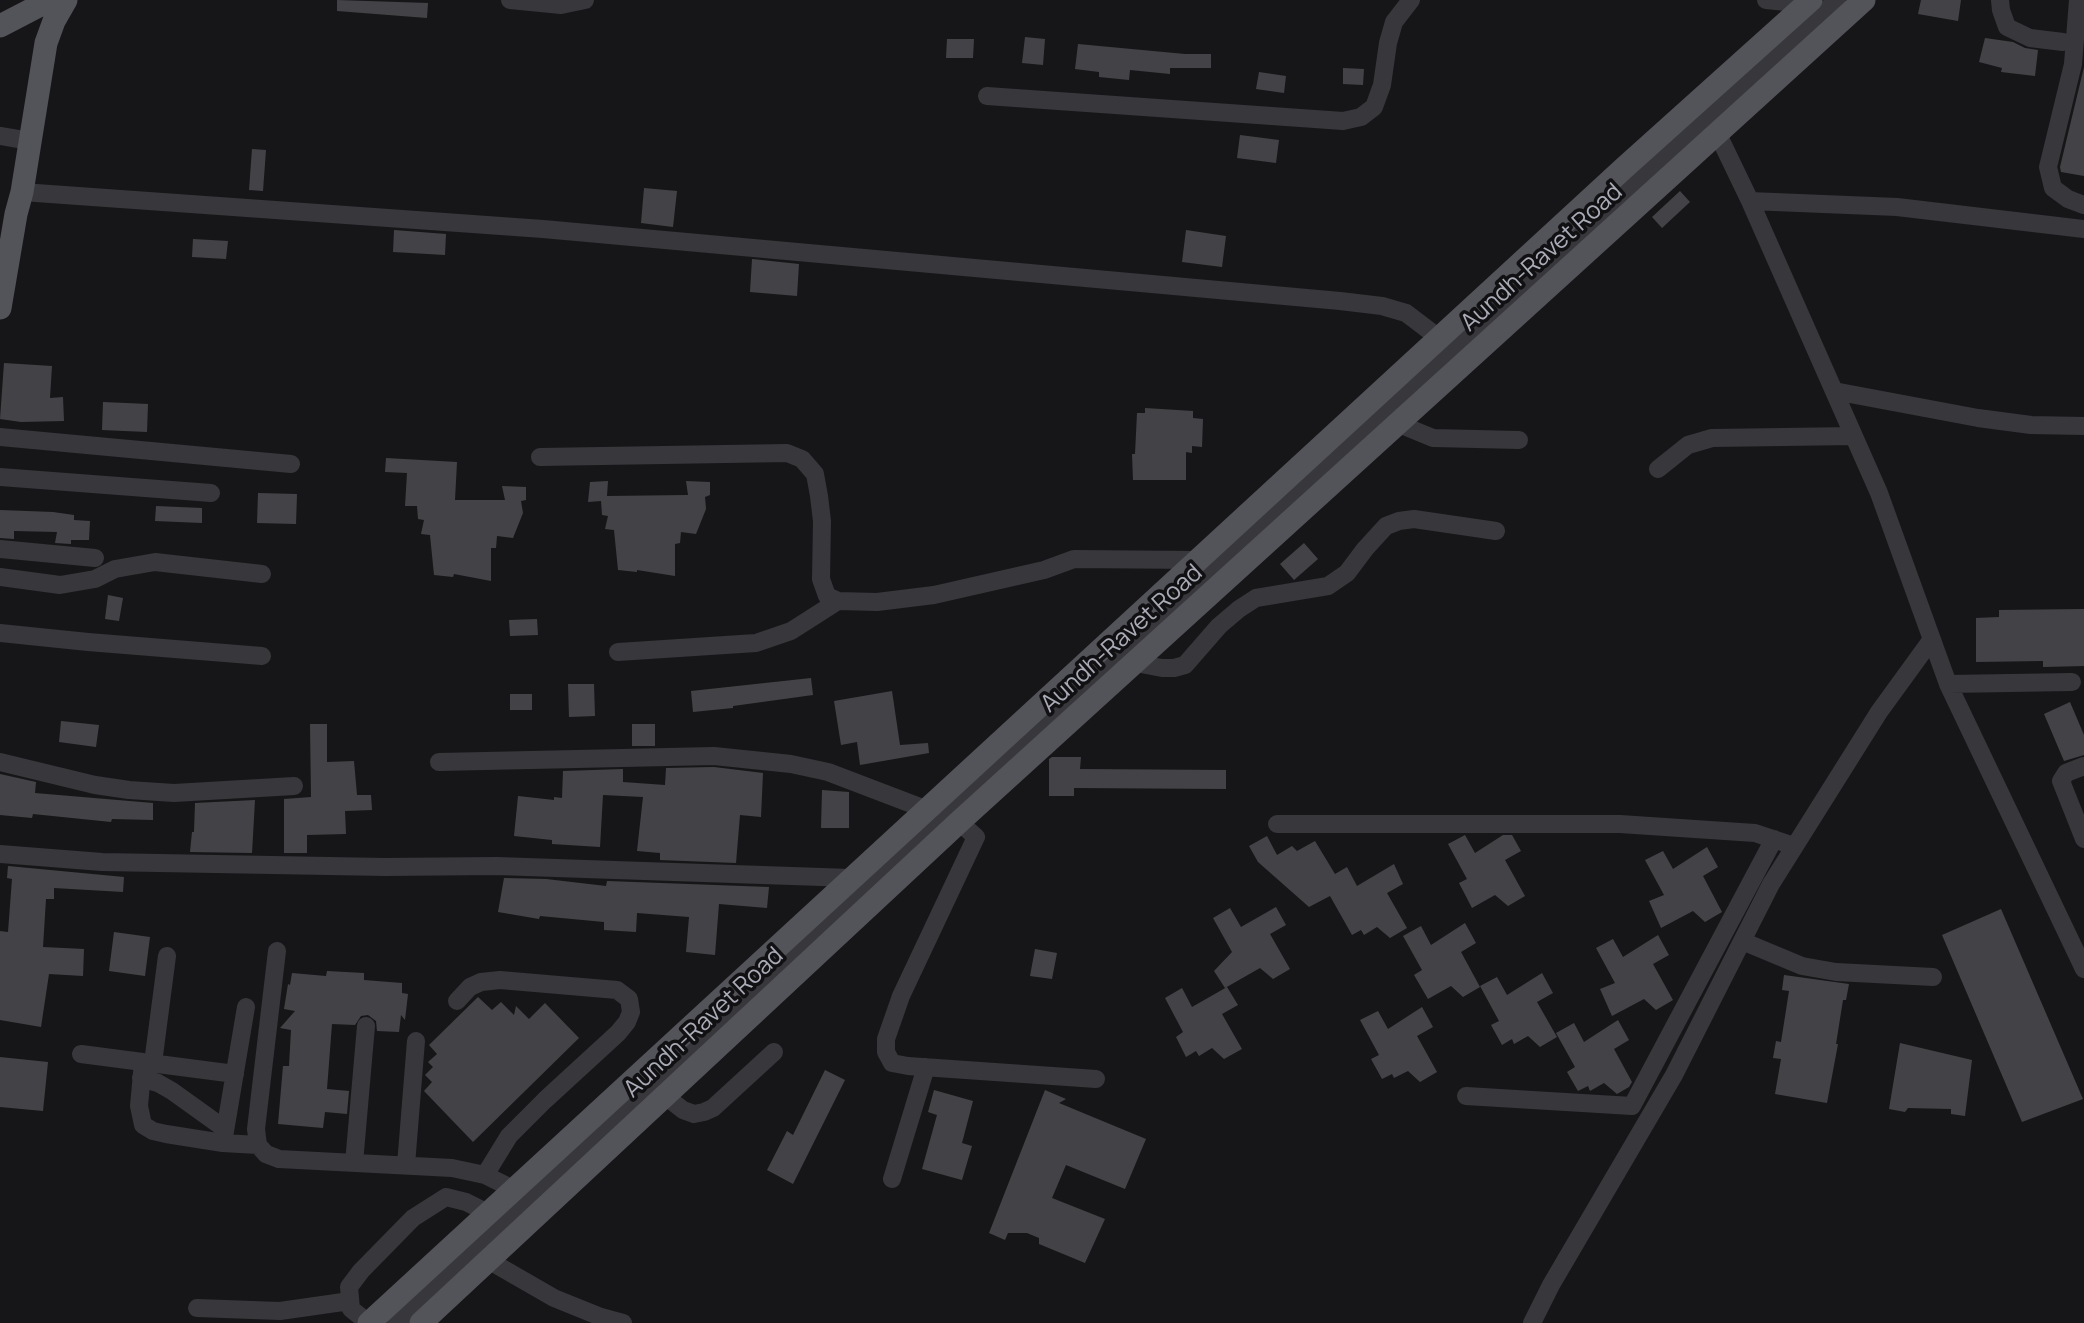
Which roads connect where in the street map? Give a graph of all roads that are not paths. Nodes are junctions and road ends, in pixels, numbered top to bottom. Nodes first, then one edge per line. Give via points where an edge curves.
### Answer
1 (50, 0) edge
2 (66, 0) edge
3 (510, 0) edge
4 (585, 0) edge
5 (1411, 0) edge
6 (1766, 0) edge
7 (1838, 0) edge
8 (1864, 0) edge
9 (2000, 0) edge
10 (2078, 0) edge
11 (1809, 2) edge
12 (0, 26) edge
13 (2063, 42) dead end
14 (987, 96) dead end
15 (1709, 117) junction
16 (0, 136) edge
17 (30, 141) junction
18 (1750, 201) junction
19 (2084, 205) edge
20 (13, 206) edge
21 (2084, 229) edge
22 (0, 307) edge
23 (1439, 338) junction
24 (1834, 391) junction
25 (1399, 424) junction
26 (2084, 426) edge
27 (1854, 436) junction
28 (0, 437) edge
29 (1519, 440) dead end
30 (540, 457) dead end
31 (291, 464) dead end
32 (1658, 469) dead end
33 (0, 477) edge
34 (211, 493) dead end
35 (1496, 531) dead end
36 (0, 549) edge
37 (95, 558) dead end
38 (1198, 560) junction
39 (262, 574) dead end
40 (0, 577) edge
41 (838, 601) junction
42 (0, 633) edge
43 (1932, 639) junction
44 (618, 652) dead end
45 (262, 656) dead end
46 (1136, 663) junction
47 (2073, 682) dead end
48 (1948, 684) junction
49 (0, 762) edge
50 (439, 762) dead end
51 (2084, 766) edge
52 (294, 786) dead end
53 (943, 816) junction
54 (1277, 824) dead end
55 (1774, 839) junction
56 (2084, 839) edge
57 (1794, 846) junction
58 (0, 854) edge
59 (851, 878) junction
60 (1742, 941) junction
61 (277, 951) dead end
62 (167, 956) dead end
63 (2084, 969) edge
64 (1933, 977) dead end
65 (457, 1001) dead end
66 (246, 1007) dead end
67 (366, 1026) dead end
68 (415, 1041) dead end
69 (774, 1052) dead end
70 (81, 1054) dead end
71 (146, 1068) junction
72 (926, 1068) junction
73 (235, 1073) junction
74 (1096, 1079) dead end
75 (664, 1095) junction
76 (1466, 1096) dead end
77 (224, 1136) junction
78 (258, 1145) junction
79 (354, 1163) junction
80 (406, 1165) junction
81 (485, 1175) junction
82 (892, 1179) dead end
83 (515, 1191) junction
84 (490, 1213) junction
85 (488, 1260) junction
86 (350, 1301) junction
87 (197, 1308) dead end
88 (369, 1323) edge
89 (396, 1323) edge
90 (421, 1323) edge
91 (623, 1323) edge
92 (1532, 1323) edge

1 - 12 main road
2 - 17 main road via 46,43
3 - 4 street via 561,5
5 - 14 street via 1394,22 1374,107 1361,117 1343,121
6 - 11 street
7 - 15 street
8 - 15 main road, Aundh-Ravet Road
9 - 13 street via 2007,27 2030,38
10 - 19 street via 2073,64 2048,167 2053,188
11 - 15 main road, Aundh-Ravet Road
15 - 18 street
15 - 23 main road, Aundh-Ravet Road
15 - 25 main road, Aundh-Ravet Road
15 - 53 street
16 - 17 street
17 - 20 main road
18 - 21 street via 1897,207
18 - 24 street
20 - 22 main road
20 - 23 street via 543,229 1340,301 1406,313
23 - 38 main road, Aundh-Ravet Road
24 - 26 street via 1978,418
24 - 27 street
25 - 29 street via 1433,438
25 - 46 main road, Aundh-Ravet Road
27 - 32 street via 1712,438 1688,446
27 - 43 street
28 - 31 street
30 - 41 street via 787,453 802,459 814,474 819,496 821,579 827,596
33 - 34 street
35 - 46 street via 1399,520 1364,549 1348,573 1328,586 1256,598 1239,609 1185,665
36 - 37 street
38 - 41 street via 1073,559 934,595
38 - 53 main road, Aundh-Ravet Road
39 - 40 street via 155,562 60,585
41 - 44 street via 791,631 756,643
42 - 45 street
43 - 48 street
43 - 57 street via 1879,712
46 - 53 main road, Aundh-Ravet Road
47 - 48 street
48 - 63 street
49 - 52 street via 129,790 174,793
50 - 53 street via 724,757 791,764 828,772
51 - 56 street via 2066,773 2061,781
53 - 59 main road, Aundh-Ravet Road
53 - 72 street via 976,837 901,996 886,1039 892,1063
53 - 75 main road, Aundh-Ravet Road
53 - 89 street
54 - 55 street via 1620,824 1720,829
55 - 57 street
55 - 76 street via 1632,1106
57 - 60 street
58 - 59 street via 102,862 496,866
59 - 83 main road, Aundh-Ravet Road
60 - 64 street via 1801,966
60 - 92 street via 1674,1075
61 - 78 street via 256,1129
62 - 71 street
65 - 81 street via 470,987 500,980 618,990 629,999 627,1022 509,1136
66 - 73 street
67 - 79 street
68 - 80 street
69 - 75 street via 704,1112 683,1110
70 - 71 street
71 - 73 street
71 - 77 street
71 - 77 street via 139,1106 143,1125 153,1131
72 - 74 street
72 - 82 street
73 - 77 street
75 - 85 main road, Aundh-Ravet Road
77 - 78 street
78 - 79 street via 279,1159
79 - 80 street
80 - 81 street
81 - 83 street
83 - 84 main road, Aundh-Ravet Road
84 - 86 street via 446,1198 413,1218 361,1271 349,1287
84 - 88 main road, Aundh-Ravet Road
85 - 90 main road, Aundh-Ravet Road
85 - 91 street via 554,1298
86 - 87 street via 280,1311
86 - 88 street via 351,1308

